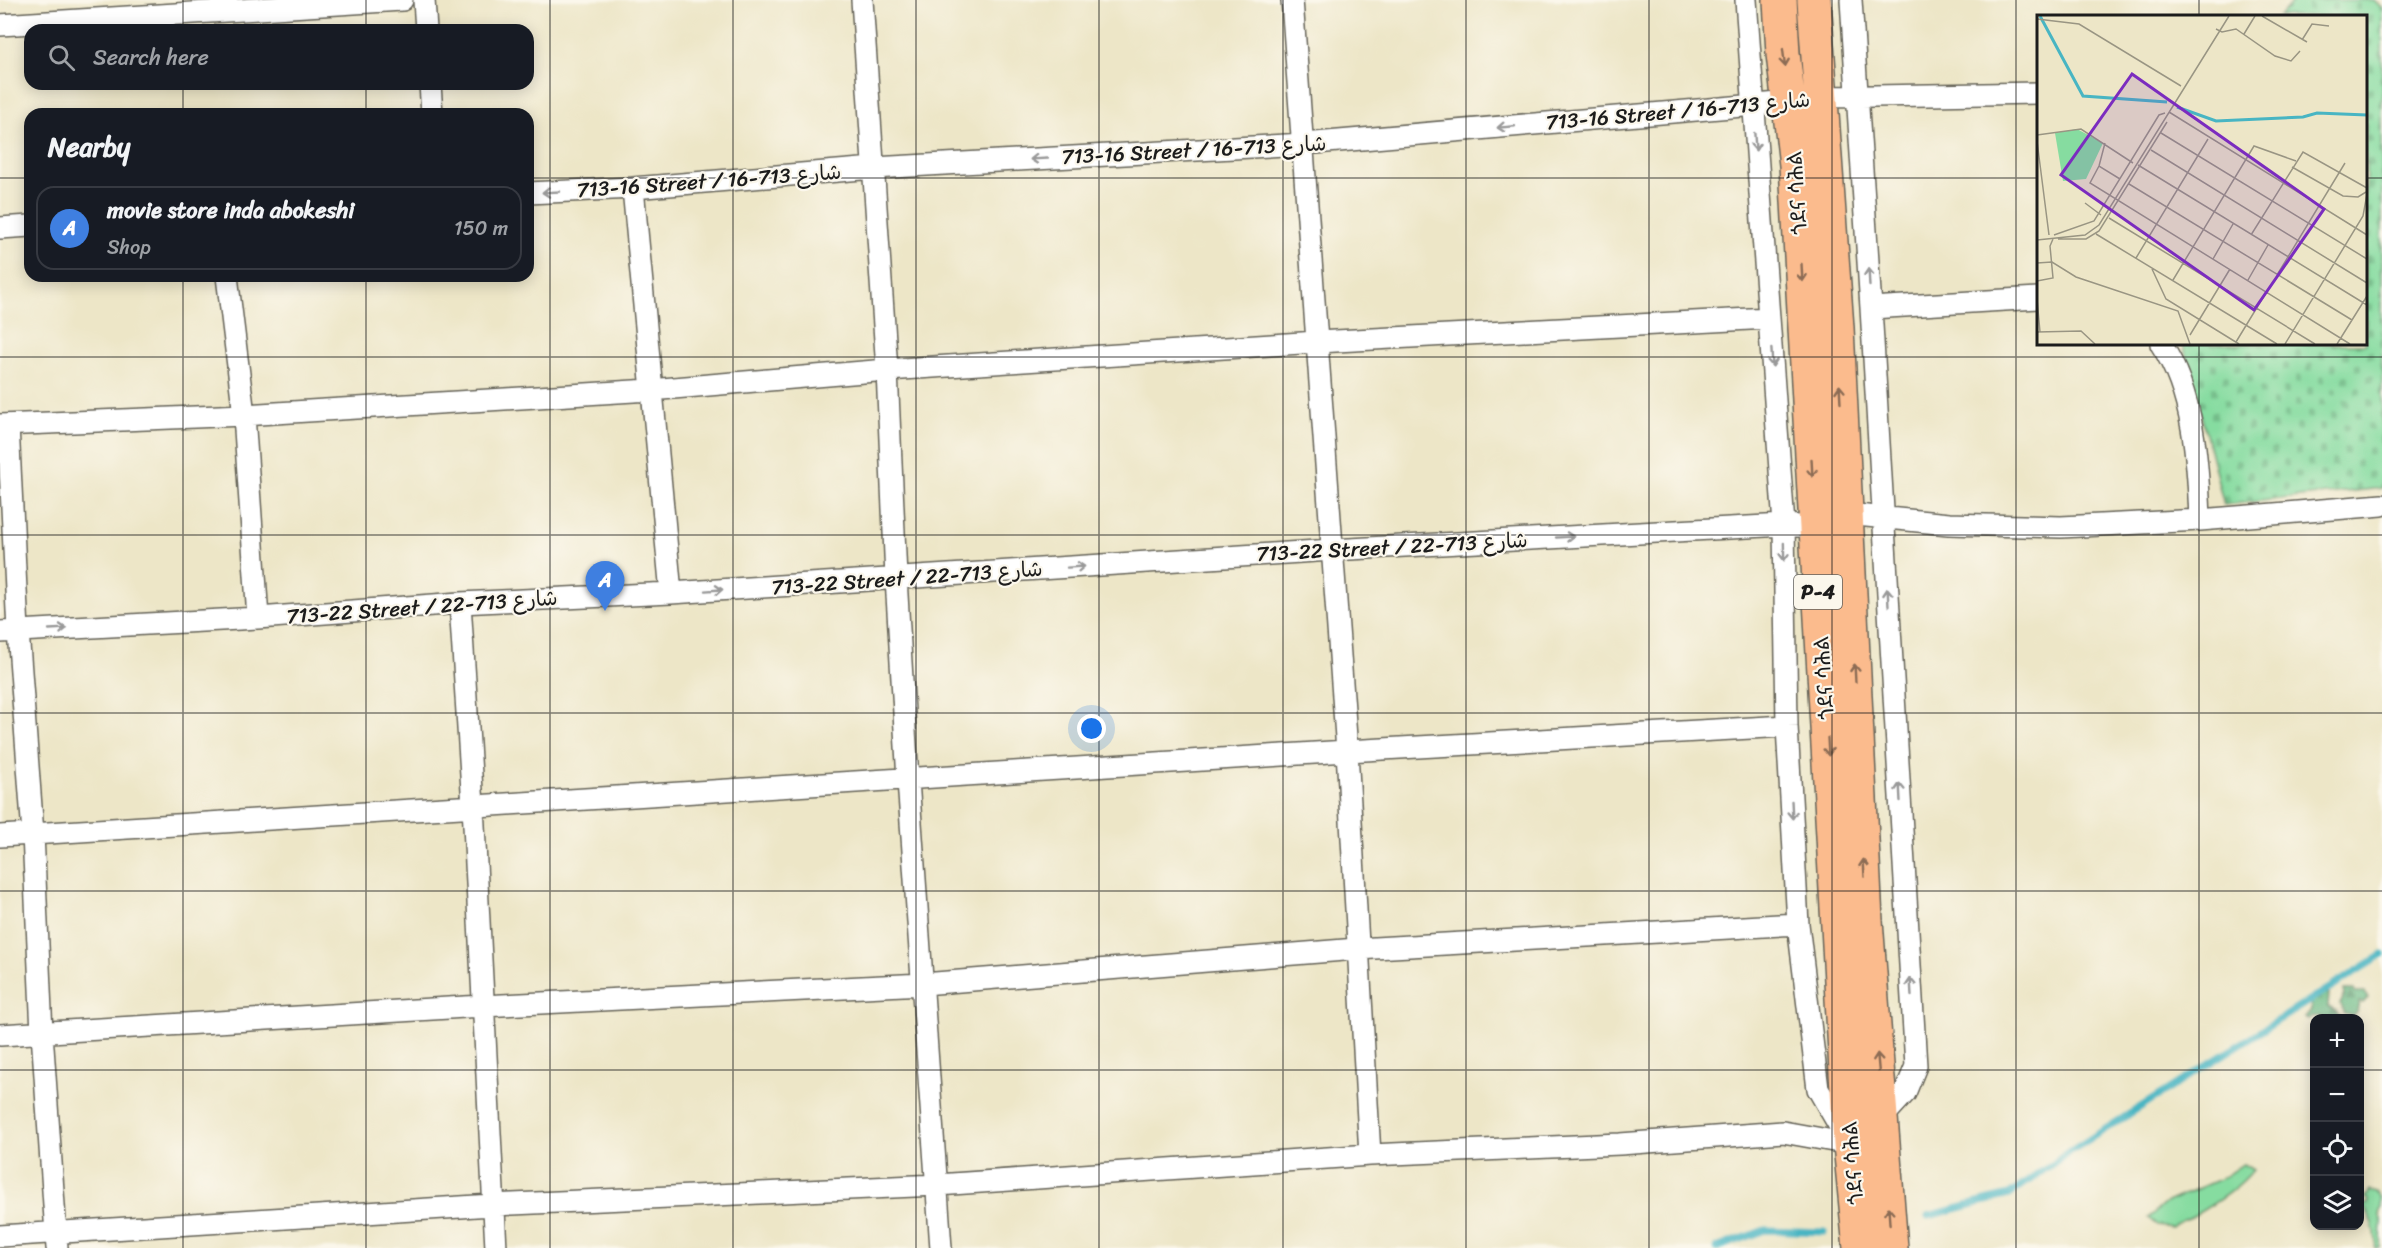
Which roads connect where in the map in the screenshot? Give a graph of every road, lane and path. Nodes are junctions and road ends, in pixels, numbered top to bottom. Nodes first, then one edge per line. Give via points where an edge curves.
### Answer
1 (402, 0) edge
2 (424, 0) edge
3 (862, 0) edge
4 (1292, 0) edge
5 (1746, 0) edge
6 (1780, 0) edge
7 (1814, 0) edge
8 (1851, 0) edge
9 (426, 24) edge
10 (0, 25) edge
11 (430, 90) edge
12 (2037, 93) edge
13 (1858, 96) junction
14 (1805, 100) junction
15 (1752, 105) junction
16 (432, 108) edge
17 (1304, 144) junction
18 (874, 168) junction
19 (633, 188) junction
20 (534, 193) edge
21 (24, 226) edge
22 (0, 228) edge
23 (228, 282) edge
24 (2037, 298) edge
25 (1871, 308) junction
26 (1769, 318) junction
27 (1317, 342) junction
28 (2161, 345) edge
29 (887, 370) junction
30 (650, 390) junction
31 (244, 415) junction
32 (4, 425) edge
33 (2382, 505) edge
34 (1846, 514) junction
35 (1884, 516) junction
36 (2200, 520) junction
37 (1799, 526) junction
38 (1332, 550) junction
39 (896, 578) junction
40 (671, 593) junction
41 (460, 603) junction
42 (258, 618) junction
43 (9, 632) edge
44 (1787, 726) junction
45 (1347, 751) junction
46 (908, 780) junction
47 (473, 806) junction
48 (33, 834) junction
49 (0, 836) edge
50 (1798, 924) junction
51 (1357, 950) junction
52 (923, 984) junction
53 (482, 1006) junction
54 (42, 1033) junction
55 (0, 1035) edge
56 (1883, 1129) junction
57 (1850, 1144) junction
58 (1370, 1155) junction
59 (938, 1185) junction
60 (492, 1205) junction
61 (0, 1236) edge
62 (56, 1240) edge
63 (496, 1248) edge
64 (941, 1248) edge
65 (1860, 1248) edge
66 (1891, 1248) edge

1 - 10 street
2 - 9 street
3 - 18 street
4 - 17 street
5 - 15 street
6 -> 14 highway, ጎደና ሳሕል / P-4 via 1783,54
7 - 14 highway, ጎደና ሳሕል / P-4
8 - 13 street
11 - 16 street
12 - 13 street, 713-16 Street / شارع 713-16
13 - 14 street, 713-16 Street / شارع 713-16
25 -> 13 street
14 - 15 street, 713-16 Street / شارع 713-16
34 -> 14 highway, ጎደና ሳሕል / P-4 via 1837,328
14 -> 37 highway, ጎደና ሳሕል / P-4 via 1797,177
15 -> 17 street, 713-16 Street / شارع 713-16
15 -> 26 street
17 -> 18 street, 713-16 Street / شارع 713-16
17 - 27 street
18 - 19 street, 713-16 Street / شارع 713-16
18 - 29 street
19 -> 20 street, 713-16 Street / شارع 713-16
19 - 30 street
21 - 22 street
23 - 31 street
24 - 25 street
25 - 35 street
26 - 27 street
26 -> 37 street
27 - 29 street
27 - 38 street
28 - 36 street via 2182,389 2198,457
29 - 30 street
29 - 39 street
30 - 31 street
30 - 40 street
31 - 32 street
31 - 42 street
32 - 43 street
33 - 36 street
34 - 35 street
56 -> 34 highway, ጎደና ሳሕል / P-4 via 1866,921
35 - 36 street via 1949,524 2061,527
56 -> 35 street via 1916,1066
38 -> 37 street, 713-22 Street / شارع 713-22
37 -> 44 street
37 -> 57 highway, ጎደና ሳሕል / P-4
39 -> 38 street, 713-22 Street / شارع 713-22
38 - 45 street
40 -> 39 street, 713-22 Street / شارع 713-22
39 - 46 street
40 - 41 street, 713-22 Street / شارع 713-22
41 - 42 street, 713-22 Street / شارع 713-22
41 - 47 street
43 -> 42 street, 713-22 Street / شارع 713-22
43 - 48 street
44 - 45 street
44 -> 50 street
45 - 46 street
45 - 51 street
46 - 47 street
46 - 52 street
47 - 48 street
47 - 53 street
48 - 49 street
48 - 54 street
50 - 51 street
50 - 57 street via 1818,1089
51 - 52 street
51 - 58 street
52 - 53 street
52 - 59 street
53 - 54 street
53 - 60 street
54 - 55 street
54 - 62 street
56 - 57 street
66 -> 56 highway, ጎደና ሳሕል / P-4
57 - 58 street via 1783,1132
57 - 65 highway, ጎደና ሳሕል / P-4
58 - 59 street
59 - 60 street
59 - 64 street
60 - 62 street
60 - 63 street
61 - 62 street

